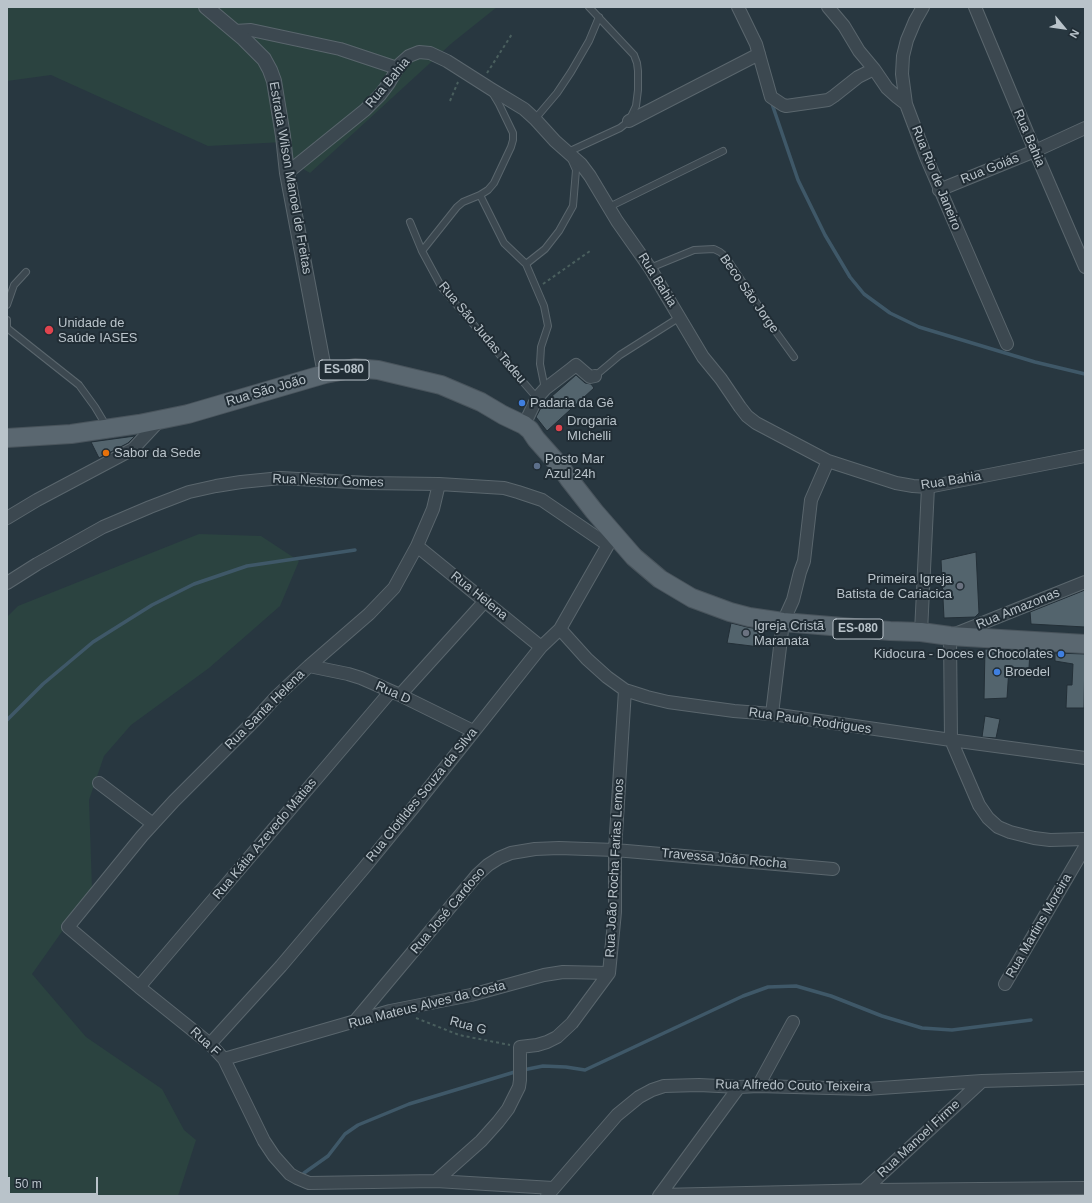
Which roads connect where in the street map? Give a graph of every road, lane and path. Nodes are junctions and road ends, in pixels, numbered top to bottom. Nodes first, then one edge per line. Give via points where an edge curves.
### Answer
1 (206, 7) edge
2 (589, 7) edge
3 (738, 7) edge
4 (828, 7) edge
5 (923, 7) edge
6 (975, 7) edge
7 (599, 17) junction
8 (234, 31) junction
9 (512, 34) dead end
10 (759, 54) junction
11 (398, 68) junction
12 (874, 69) junction
13 (463, 71) junction
14 (486, 86) junction
15 (450, 101) dead end
16 (906, 104) junction
17 (535, 118) junction
18 (629, 122) junction
19 (1085, 128) edge
20 (723, 151) dead end
21 (1034, 151) junction
22 (568, 152) junction
23 (287, 173) junction
24 (939, 190) junction
25 (480, 195) junction
26 (609, 207) junction
27 (410, 222) dead end
28 (422, 251) junction
29 (590, 251) dead end
30 (526, 264) junction
31 (1085, 267) edge
32 (650, 268) junction
33 (26, 272) dead end
34 (537, 288) junction
35 (7, 305) edge
36 (680, 317) junction
37 (7, 320) edge
38 (1007, 344) dead end
39 (794, 357) dead end
40 (325, 374) junction
41 (595, 376) joint
42 (541, 393) junction
43 (160, 420) junction
44 (524, 425) junction
45 (108, 428) junction
46 (7, 438) edge
47 (1085, 456) edge
48 (828, 461) junction
49 (439, 484) junction
50 (928, 487) junction
51 (7, 518) edge
52 (610, 539) junction
53 (417, 546) junction
54 (1085, 582) edge
55 (7, 583) edge
56 (485, 601) junction
57 (783, 622) junction
58 (560, 629) junction
59 (921, 632) junction
60 (950, 636) junction
61 (1085, 644) edge
62 (541, 647) junction
63 (309, 666) junction
64 (625, 690) junction
65 (395, 693) junction
66 (772, 714) junction
67 (473, 731) junction
68 (951, 740) junction
69 (1085, 758) edge
70 (99, 783) dead end
71 (153, 824) junction
72 (1085, 839) edge
73 (1085, 847) edge
74 (615, 850) junction
75 (833, 869) dead end
76 (68, 927) joint
77 (610, 973) junction
78 (1005, 984) dead end
79 (139, 987) junction
80 (390, 1011) junction
81 (355, 1021) junction
82 (793, 1022) dead end
83 (210, 1044) junction
84 (520, 1047) junction
85 (224, 1059) junction
86 (1085, 1078) edge
87 (982, 1081) junction
88 (758, 1086) junction
89 (739, 1087) junction
90 (436, 1181) junction
91 (1085, 1188) edge
92 (550, 1192) edge
93 (859, 1193) edge
94 (877, 1193) edge
95 (660, 1196) edge

1 - 8 street, Estrada Wilson Manoel de Freitas
2 - 7 lane
3 - 10 street
4 - 12 street
5 - 16 street, Rua Rio de Janeiro via 907,40 903,56 902,74
6 - 21 street, Rua Bahia
7 - 17 lane via 571,72
7 - 18 lane via 634,55 637,63 636,106
8 - 11 street via 252,30 340,49
8 - 23 street, Estrada Wilson Manoel de Freitas via 264,59 274,80
9 - 14 path
10 - 12 street via 771,97 786,106 828,100 858,77
10 - 18 street
11 - 13 street, Rua Bahia via 409,56 419,52 430,53
11 - 23 street, Rua Bahia via 380,95 365,110
12 - 16 street via 891,92
13 - 14 street, Rua Bahia
13 - 15 path
14 - 17 street, Rua Bahia
14 - 25 lane via 500,104 513,134 513,140 494,183
16 - 24 street, Rua Rio de Janeiro
17 - 22 street, Rua Bahia
18 - 22 lane
19 - 21 street, Rua Goiás
20 - 26 lane
21 - 24 street, Rua Goiás
21 - 31 street, Rua Bahia
22 - 26 street, Rua Bahia via 590,176
22 - 30 lane via 576,170 573,206 546,249
23 - 40 street, Estrada Wilson Manoel de Freitas
24 - 38 street, Rua Rio de Janeiro
25 - 28 lane via 457,207
25 - 30 lane via 504,243
26 - 32 street, Rua Bahia
27 - 28 lane, Rua São Judas Tadeu
28 - 42 lane, Rua São Judas Tadeu via 442,288
29 - 34 path
30 - 34 lane
32 - 36 street, Rua Bahia
32 - 39 lane, Beco São Jorge via 694,250 714,249 720,252
33 - 35 lane via 14,285
34 - 42 lane via 548,326 540,347
36 - 41 lane via 620,355
36 - 48 street, Rua Bahia via 703,357 747,416
37 - 45 lane via 7,328 79,385
40 - 43 main road, Rua São João / ES-080
40 - 44 main road, Rua São João / ES-080 via 355,368 370,369 441,385 481,402
41 - 42 street via 590,377 576,365
42 - 44 street
43 - 45 main road, ES-080
43 - 51 street via 133,449
44 - 52 main road, Rua São João / ES-080 via 560,466 594,511
45 - 46 main road, ES-080 via 71,434
47 - 50 street, Rua Bahia
48 - 50 street, Rua Bahia via 896,483
48 - 57 street via 811,500 804,561 793,600
49 - 52 street, Rua Nestor Gomes via 504,488 531,496
49 - 53 street, Rua Santa Helena via 433,509
49 - 55 street, Rua Nestor Gomes via 281,478 241,482 189,492 103,527
50 - 59 street
52 - 57 main road, ES-080 via 655,574 692,598 730,612
52 - 58 street, Rua Clotildes Souza da Silva
53 - 56 street, Rua Helena
53 - 63 street, Rua Santa Helena via 392,591
54 - 60 street, Rua Amazonas
56 - 62 street, Rua Helena
56 - 65 street, Rua Kátia Azevedo Matias
57 - 59 main road, ES-080
57 - 66 street
58 - 62 street, Rua Clotildes Souza da Silva
58 - 64 street, Rua Paulo Rodrigues via 587,660
59 - 60 main road, ES-080
60 - 61 main road, ES-080
60 - 68 street
62 - 67 street, Rua Clotildes Souza da Silva
63 - 65 street, Rua D via 348,674
63 - 71 street, Rua Santa Helena
64 - 66 street, Rua Paulo Rodrigues via 668,702
64 - 74 street, Rua João Rocha Farias Lemos
65 - 67 street, Rua D
65 - 79 street, Rua Kátia Azevedo Matias
66 - 68 street, Rua Paulo Rodrigues
67 - 83 street, Rua Clotildes Souza da Silva via 364,868 281,966
68 - 69 street, Rua Paulo Rodrigues
68 - 72 street via 979,805 998,827 1034,838
70 - 71 street
71 - 76 street, Rua Santa Helena
73 - 78 street, Rua Martins Moreira
74 - 75 street, Travessa João Rocha
74 - 77 street, Rua João Rocha Farias Lemos via 615,912
74 - 81 street, Rua José Cardoso via 559,848 511,853 498,858 477,875
76 - 79 street, Rua F
77 - 80 street, Rua Mateus Alves da Costa via 563,972 544,975 471,995
77 - 84 street, Rua João Rocha Farias Lemos via 572,1023 557,1036 537,1045
79 - 83 street, Rua F
80 - 81 street, Rua Mateus Alves da Costa
80 - 84 path, Rua G via 417,1018 459,1035
81 - 85 street, Rua Mateus Alves da Costa
82 - 88 street
83 - 85 street, Rua F
84 - 90 street via 519,1087 508,1109 481,1141
85 - 90 street, Rua F via 264,1141 290,1174 309,1183
86 - 87 street, Rua Alfredo Couto Teixeira
87 - 88 street, Rua Alfredo Couto Teixeira via 866,1088
87 - 93 street, Rua Manoel Firme
88 - 89 street, Rua Alfredo Couto Teixeira
89 - 92 street, Rua Alfredo Couto Teixeira via 699,1084 664,1086 639,1097 617,1115
89 - 95 street
90 - 92 street
91 - 94 street
93 - 94 street
93 - 95 street

